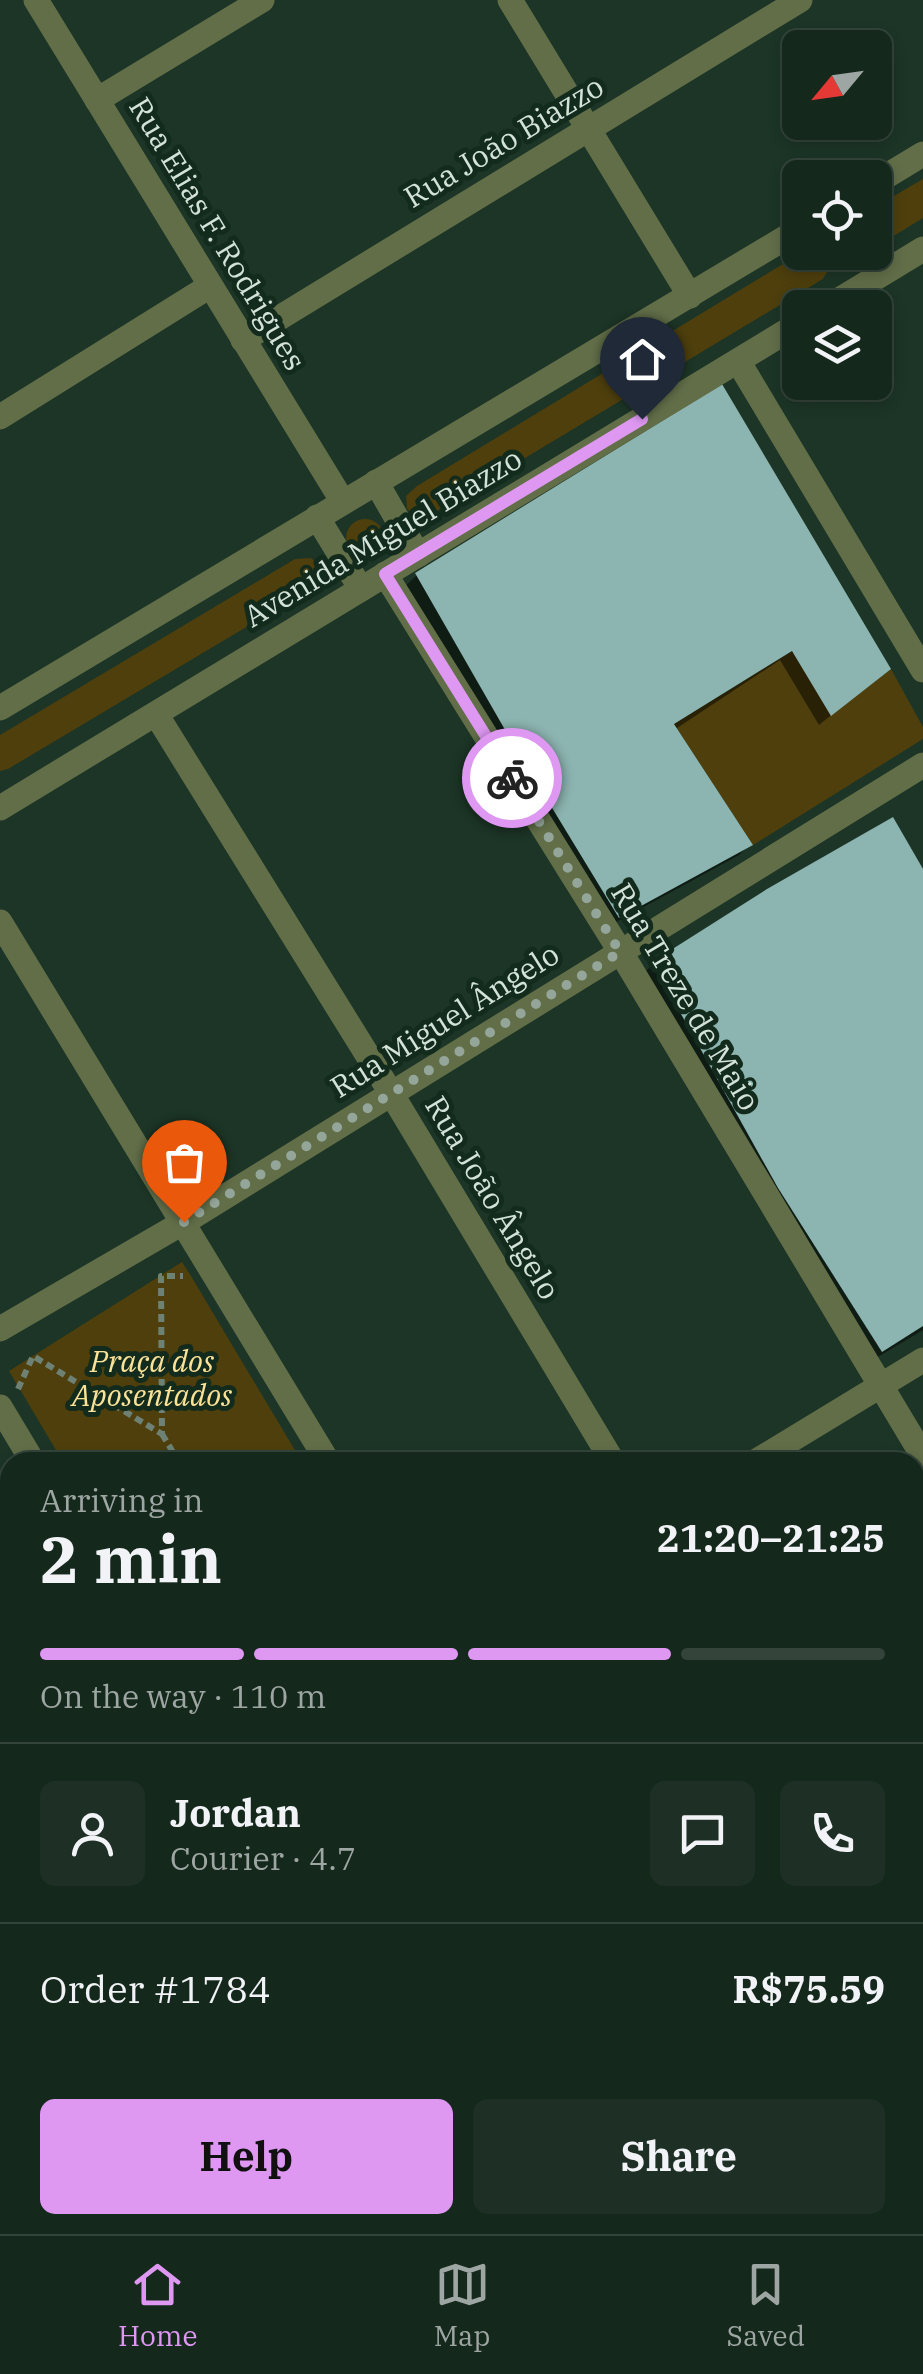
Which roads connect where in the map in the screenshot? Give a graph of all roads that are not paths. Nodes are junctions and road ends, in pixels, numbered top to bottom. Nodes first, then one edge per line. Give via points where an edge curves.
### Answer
1 (36, 0) edge
2 (262, 0) edge
3 (510, 0) edge
4 (800, 0) edge
5 (97, 100) junction
6 (588, 129) junction
7 (923, 154) edge
8 (892, 173) edge
9 (782, 240) edge
10 (923, 249) edge
11 (210, 286) junction
12 (856, 290) edge
13 (690, 296) junction
14 (782, 335) edge
15 (243, 340) junction
16 (738, 361) junction
17 (0, 417) edge
18 (376, 482) junction
19 (342, 502) junction
20 (317, 517) junction
21 (418, 555) junction
22 (385, 574) junction
23 (361, 590) junction
24 (923, 670) edge
25 (0, 708) edge
26 (156, 714) junction
27 (923, 765) edge
28 (0, 808) edge
29 (0, 922) edge
30 (620, 952) junction
31 (391, 1093) junction
32 (184, 1222) junction
33 (0, 1329) edge
34 (923, 1360) edge
35 (882, 1385) junction
36 (0, 1407) edge
37 (28, 1452) edge
38 (322, 1452) edge
39 (606, 1452) edge
40 (772, 1452) edge
41 (921, 1452) edge

1 - 5 street, Rua Elias F. Rodrigues
2 - 5 street
3 - 6 street
4 - 6 street, Rua João Biazzo
5 - 11 street, Rua Elias F. Rodrigues
6 - 13 street
6 - 15 street, Rua João Biazzo
7 - 8 street
9 - 13 street, Avenida Miguel Biazzo
10 - 12 street
11 - 15 street, Rua Elias F. Rodrigues
11 - 17 street
13 - 18 street, Avenida Miguel Biazzo
14 - 16 street, Avenida Miguel Biazzo
15 - 19 street, Rua Elias F. Rodrigues
16 - 21 street, Avenida Miguel Biazzo
16 - 24 street
18 - 19 street, Avenida Miguel Biazzo
18 - 21 street
19 - 20 street, Avenida Miguel Biazzo
20 - 23 street
20 - 25 street, Avenida Miguel Biazzo
21 - 22 street, Avenida Miguel Biazzo
22 - 23 street, Avenida Miguel Biazzo
22 - 30 street, Rua Treze de Maio
23 - 26 street, Avenida Miguel Biazzo
26 - 28 street, Avenida Miguel Biazzo
26 - 31 street, Rua João Ângelo
27 - 30 street, Rua Miguel Ângelo
29 - 32 street
30 - 31 street, Rua Miguel Ângelo
30 - 35 street, Rua Treze de Maio
31 - 32 street, Rua Miguel Ângelo
31 - 39 street, Rua João Ângelo
32 - 33 street, Rua Miguel Ângelo
32 - 38 street
34 - 35 street
35 - 40 street
35 - 41 street, Rua Treze de Maio
36 - 37 street

